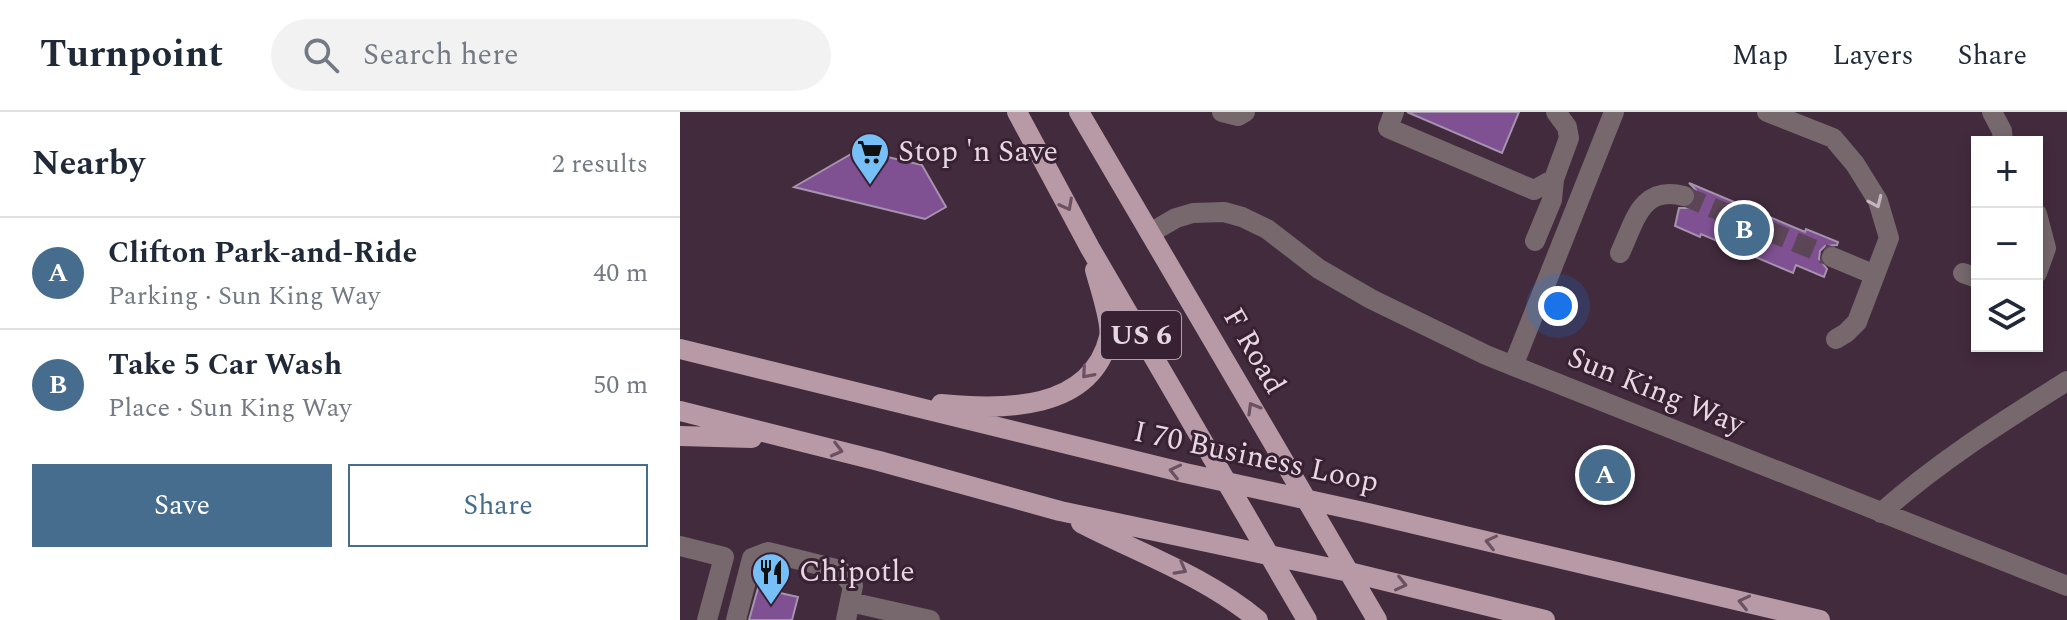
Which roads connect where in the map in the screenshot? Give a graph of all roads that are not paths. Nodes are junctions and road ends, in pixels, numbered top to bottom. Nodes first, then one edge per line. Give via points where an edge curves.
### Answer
1 (1017, 112) edge
2 (1079, 112) edge
3 (1222, 112) edge
4 (1245, 112) edge
5 (1394, 112) edge
6 (1556, 112) edge
7 (1614, 112) edge
8 (1767, 112) edge
9 (1999, 114) edge
10 (2002, 136) edge
11 (1554, 179) junction
12 (1684, 196) tunnel mouth
13 (1150, 233) junction
14 (2043, 237) edge
15 (1535, 241) dead end
16 (1090, 248) junction
17 (1620, 253) dead end
18 (2043, 256) edge
19 (1832, 257) tunnel mouth
20 (1875, 275) junction
21 (1836, 339) dead end
22 (680, 349) edge
23 (1513, 366) junction
24 (2067, 381) edge
25 (865, 396) junction
26 (680, 411) edge
27 (680, 436) edge
28 (802, 441) junction
29 (1227, 483) junction
30 (1306, 500) junction
31 (1060, 511) junction
32 (1881, 513) junction
33 (680, 546) edge
34 (1270, 555) junction
35 (1349, 572) junction
36 (2067, 586) edge
37 (848, 611) edge
38 (707, 620) edge
39 (736, 620) edge
40 (930, 620) edge
41 (1258, 620) edge
42 (1307, 620) edge
43 (1377, 620) edge
44 (1545, 620) edge
45 (1820, 620) edge

1 -> 16 main road, US 6
2 - 13 main road, F Road / US 6
3 - 4 street
5 - 11 street via 1388,128 1519,184 1534,190
6 - 11 street via 1569,138
7 - 23 street
8 -> 20 street via 1833,138 1855,164 1878,201 1889,238
9 - 10 street
11 - 15 street via 1552,200
12 - 17 street via 1667,191 1650,198
13 - 23 street, Sun King Way via 1193,213 1242,217 1371,299
30 -> 13 main road, F Road / US 6
14 - 18 street
16 -> 25 main road via 1110,334 1090,373 1073,388 1052,399 1004,406
16 - 29 main road, US 6
19 - 20 street
20 - 21 street via 1857,322
22 - 25 main road, I 70 Business Loop
23 - 32 street, Sun King Way
24 - 32 street via 1959,450
29 -> 25 main road, I 70 Business Loop
26 - 28 main road
27 - 28 main road
28 -> 31 main road
29 - 30 main road, I 70 Business Loop
29 - 34 main road, US 6
30 - 35 main road, F Road / US 6
45 -> 30 main road, I 70 Business Loop
31 - 34 main road
31 -> 41 main road via 1204,582
32 - 36 street, Sun King Way
33 - 38 street via 724,557
34 - 35 main road
34 - 42 main road, US 6
35 - 43 main road, F Road / US 6
35 -> 44 main road
37 - 39 street via 853,586 840,570 762,553 752,558
37 - 40 street

